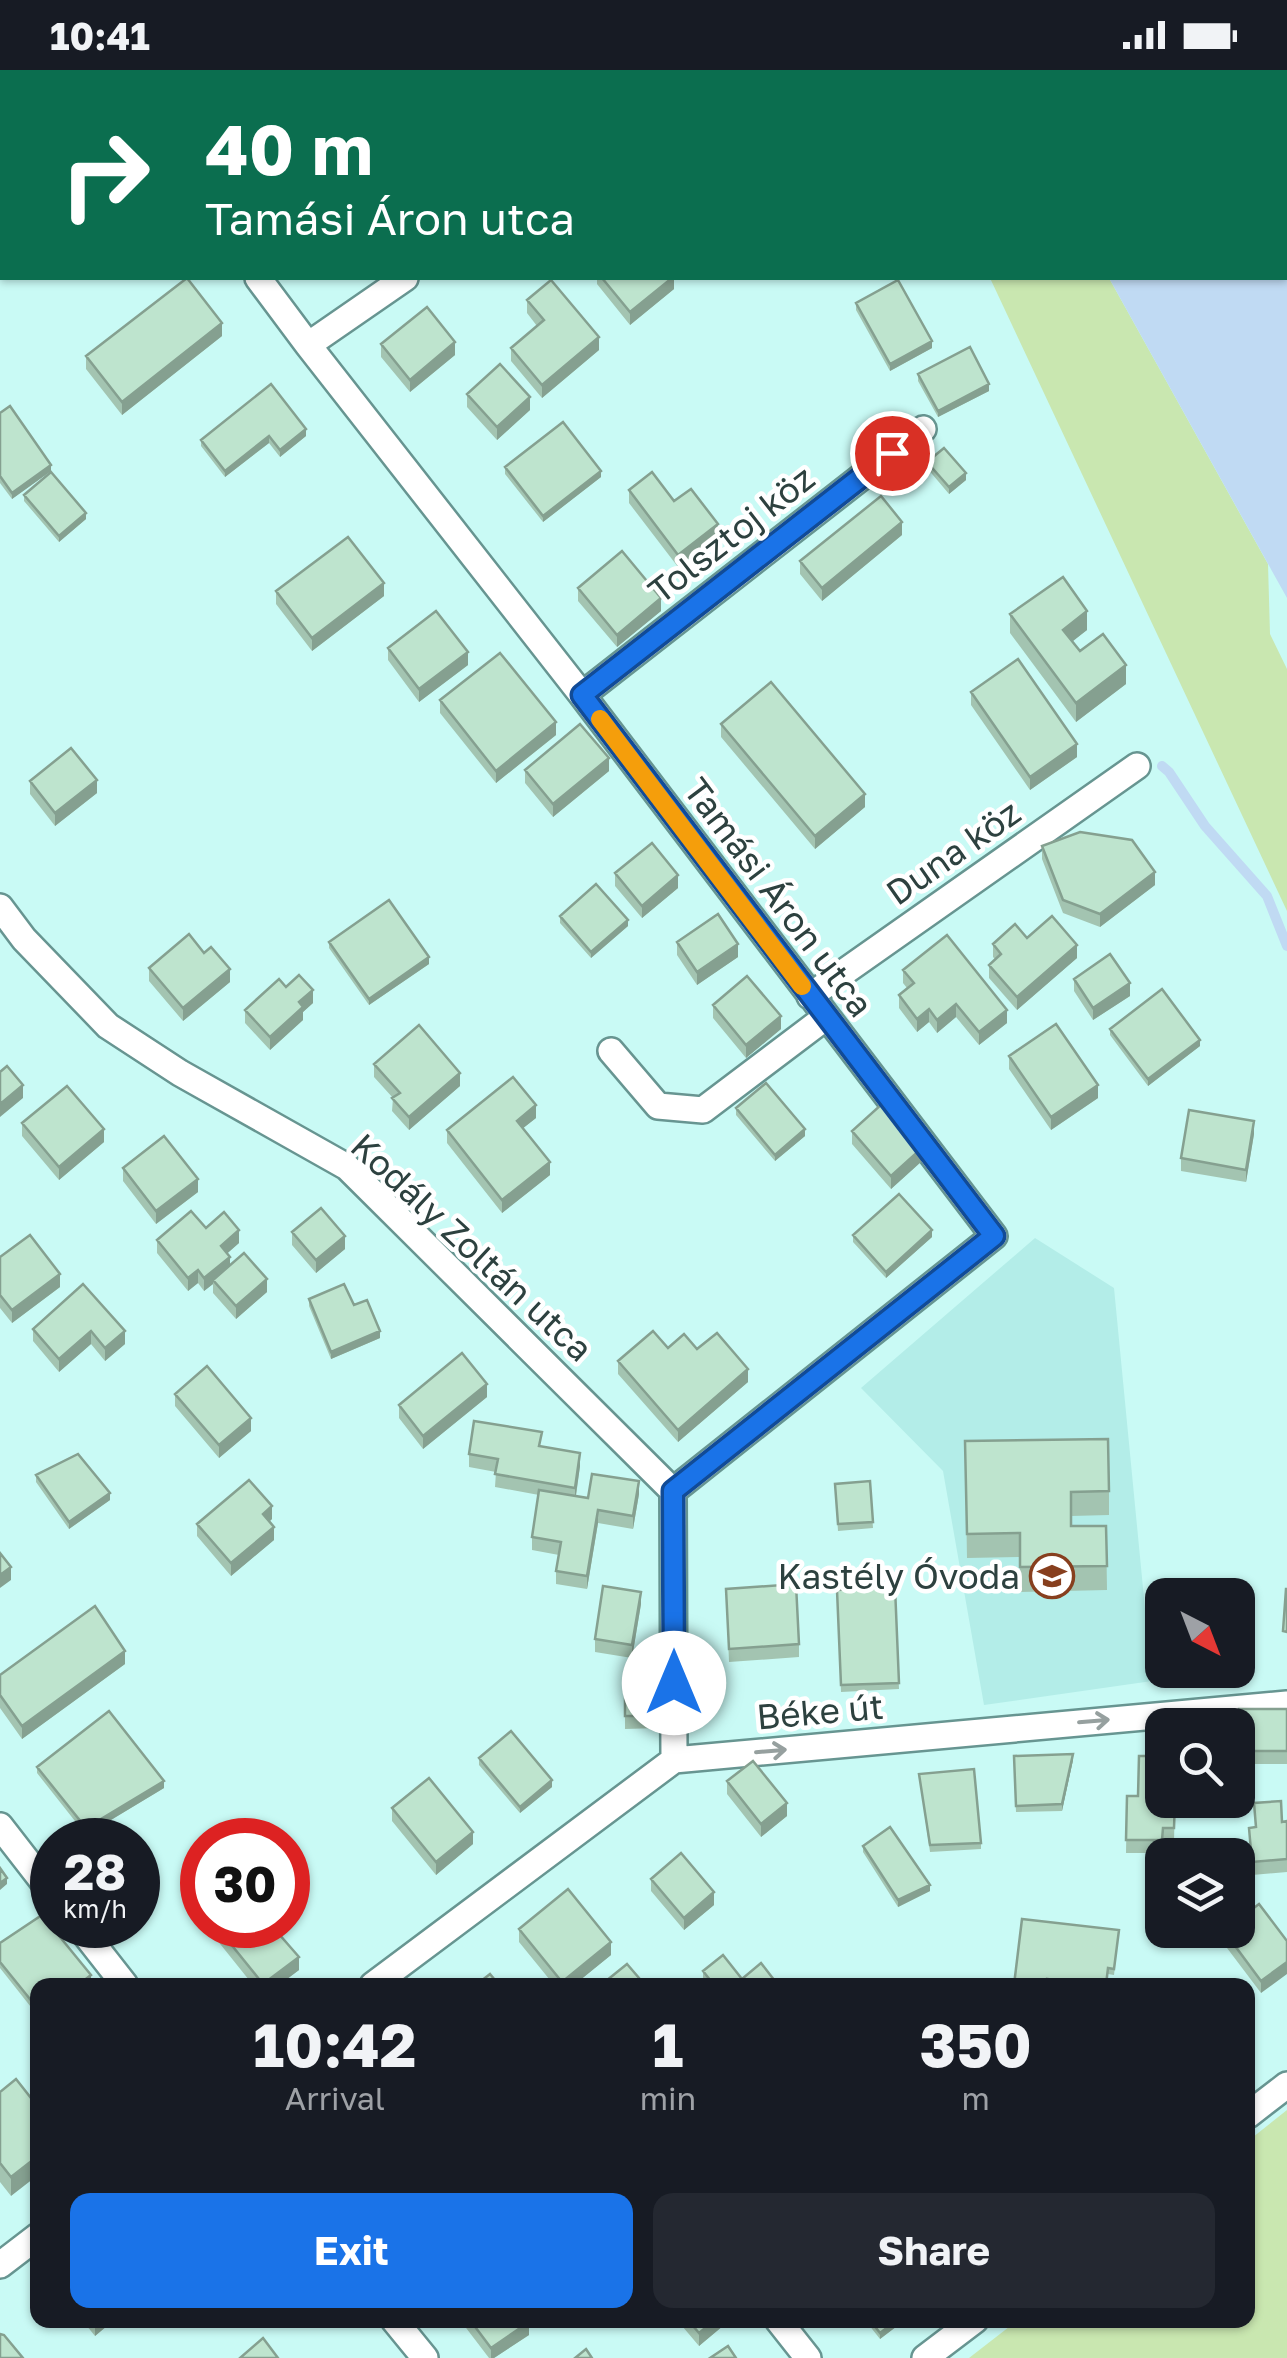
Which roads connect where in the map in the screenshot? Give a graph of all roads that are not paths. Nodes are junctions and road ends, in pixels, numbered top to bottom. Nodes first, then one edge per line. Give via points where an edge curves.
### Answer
1 (259, 280) edge
2 (402, 280) edge
3 (308, 345) junction
4 (923, 429) dead end
5 (582, 695) junction
6 (1137, 766) dead end
7 (0, 907) edge
8 (818, 1007) junction
9 (611, 1051) dead end
10 (673, 1491) junction
11 (1287, 1704) edge
12 (674, 1760) junction
13 (0, 1826) edge
14 (30, 1865) edge
15 (96, 1948) edge
16 (120, 1978) edge
17 (382, 1978) edge
18 (1287, 2085) edge
19 (1255, 2110) edge
20 (30, 2242) edge
21 (0, 2264) edge
22 (401, 2328) edge
23 (784, 2328) edge
24 (964, 2328) edge
25 (425, 2358) edge
26 (808, 2358) edge
27 (925, 2358) edge

1 - 3 street, Tamási Áron utca
2 - 3 street
3 - 5 street, Tamási Áron utca
4 - 5 street, Tolsztoj köz
5 - 8 street, Tamási Áron utca
6 - 8 street, Duna köz
7 - 10 street, Kodály Zoltán utca via 108,1026 347,1167
8 - 9 street, Duna köz via 703,1110 658,1106
8 - 10 street, Tamási Áron utca via 994,1236
10 - 12 street
12 -> 11 street, Béke út
12 - 17 street
13 - 14 street
15 - 16 street
18 - 19 street
20 - 21 street
22 - 25 street
23 - 26 street
24 - 27 street

